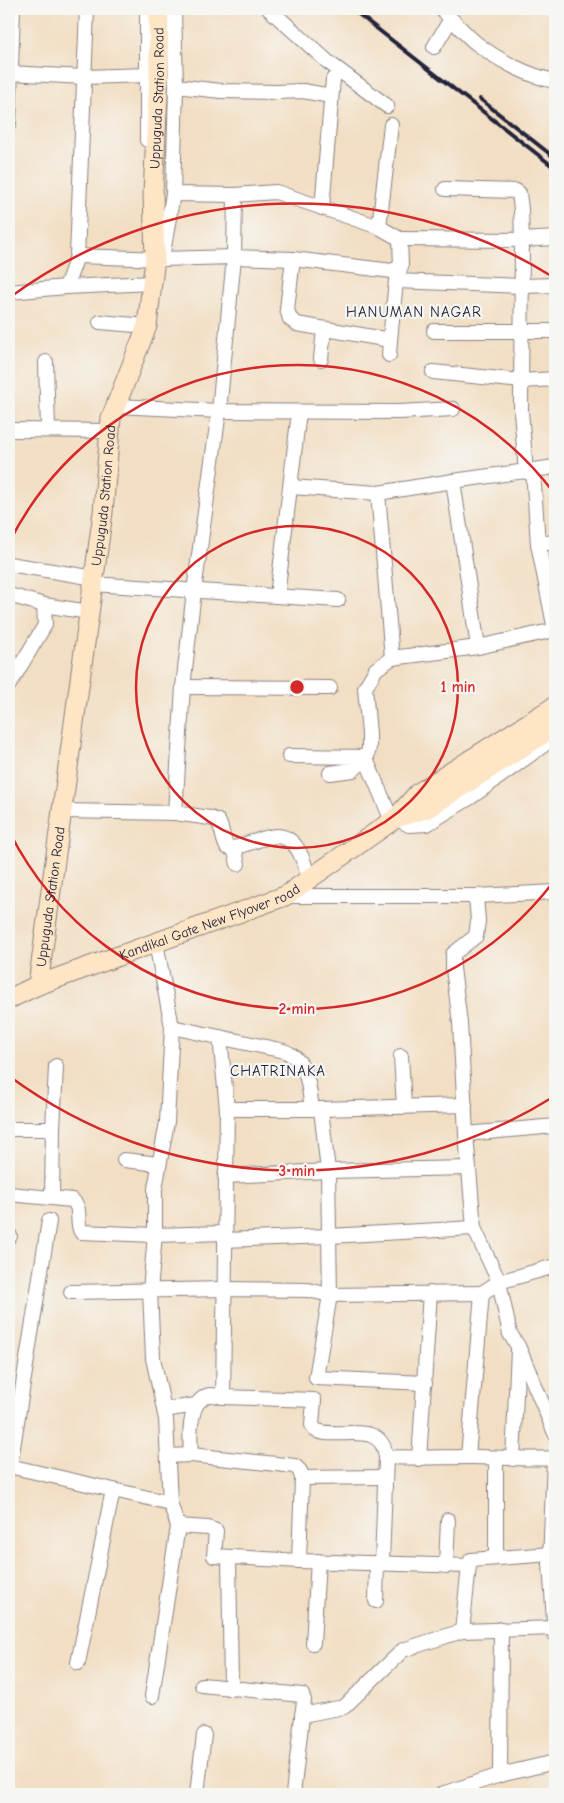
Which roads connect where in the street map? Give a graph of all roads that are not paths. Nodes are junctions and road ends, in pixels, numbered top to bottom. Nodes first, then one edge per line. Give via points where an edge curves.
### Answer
1 (13, 9) edge
2 (87, 9) edge
3 (147, 9) edge
4 (158, 9) edge
5 (174, 9) edge
6 (269, 9) edge
7 (446, 14) edge
8 (434, 47) dead end
9 (10, 72) edge
10 (148, 75) junction
11 (84, 77) junction
12 (333, 79) dead end
13 (555, 81) edge
14 (176, 86) junction
15 (331, 96) junction
16 (387, 106) dead end
17 (9, 124) edge
18 (391, 125) dead end
19 (445, 189) dead end
20 (173, 194) junction
21 (235, 195) junction
22 (322, 208) junction
23 (378, 227) junction
24 (154, 228) junction
25 (555, 238) edge
26 (400, 239) junction
27 (522, 240) junction
28 (77, 256) junction
29 (234, 257) junction
30 (158, 259) junction
31 (293, 259) junction
32 (401, 266) junction
33 (396, 282) junction
34 (152, 283) junction
35 (66, 286) junction
36 (521, 286) junction
37 (555, 286) edge
38 (9, 292) edge
39 (100, 322) dead end
40 (147, 326) junction
41 (324, 329) junction
42 (434, 331) dead end
43 (521, 331) junction
44 (555, 331) edge
45 (390, 340) junction
46 (389, 354) dead end
47 (321, 359) dead end
48 (46, 362) dead end
49 (433, 372) dead end
50 (555, 380) edge
51 (521, 381) junction
52 (116, 406) junction
53 (453, 409) dead end
54 (219, 411) junction
55 (299, 412) junction
56 (9, 430) edge
57 (48, 430) junction
58 (109, 431) junction
59 (555, 467) edge
60 (530, 471) junction
61 (453, 481) junction
62 (291, 487) junction
63 (378, 493) junction
64 (555, 542) edge
65 (538, 544) junction
66 (9, 564) edge
67 (94, 581) junction
68 (194, 591) junction
69 (9, 595) edge
70 (277, 596) junction
71 (338, 600) dead end
72 (44, 605) junction
73 (89, 612) junction
74 (555, 630) edge
75 (478, 646) junction
76 (392, 658) junction
77 (9, 685) edge
78 (183, 687) junction
79 (330, 688) dead end
80 (555, 706) edge
81 (555, 736) edge
82 (289, 756) dead end
83 (366, 758) junction
84 (330, 773) dead end
85 (423, 800) junction
86 (63, 811) junction
87 (175, 813) junction
88 (394, 820) junction
89 (234, 848) junction
90 (238, 864) dead end
91 (309, 879) junction
92 (555, 892) edge
93 (285, 896) junction
94 (476, 896) junction
95 (156, 943) junction
96 (38, 985) junction
97 (9, 999) edge
98 (172, 1027) junction
99 (220, 1037) junction
100 (401, 1056) dead end
101 (56, 1066) dead end
102 (465, 1105) junction
103 (404, 1107) junction
104 (227, 1109) junction
105 (316, 1109) junction
106 (555, 1126) edge
107 (9, 1129) edge
108 (52, 1129) junction
109 (466, 1134) junction
110 (124, 1160) dead end
111 (159, 1164) junction
112 (469, 1168) junction
113 (328, 1171) junction
114 (225, 1176) junction
115 (9, 1194) edge
116 (52, 1198) junction
117 (49, 1221) dead end
118 (474, 1228) junction
119 (155, 1234) junction
120 (225, 1236) junction
121 (329, 1236) junction
122 (555, 1266) edge
123 (499, 1282) junction
124 (225, 1289) junction
125 (150, 1291) junction
126 (71, 1292) dead end
127 (430, 1293) junction
128 (482, 1293) junction
129 (330, 1295) junction
130 (518, 1346) junction
131 (316, 1378) junction
132 (425, 1383) junction
133 (223, 1397) junction
134 (314, 1400) junction
135 (196, 1405) junction
136 (164, 1410) junction
137 (555, 1433) edge
138 (191, 1455) junction
139 (168, 1456) junction
140 (386, 1457) junction
141 (468, 1457) junction
142 (496, 1458) junction
143 (555, 1458) edge
144 (419, 1459) junction
145 (513, 1460) junction
146 (10, 1466) edge
147 (302, 1478) junction
148 (384, 1478) junction
149 (113, 1490) junction
150 (170, 1503) junction
151 (448, 1520) dead end
152 (178, 1526) junction
153 (551, 1554) junction
154 (229, 1557) junction
155 (496, 1558) junction
156 (300, 1561) junction
157 (318, 1561) junction
158 (380, 1563) junction
159 (446, 1566) junction
160 (469, 1566) junction
161 (553, 1579) edge
162 (376, 1601) dead end
163 (501, 1629) junction
164 (462, 1631) junction
165 (555, 1631) edge
166 (313, 1643) dead end
167 (78, 1663) dead end
168 (202, 1685) dead end
169 (231, 1689) junction
170 (152, 1696) dead end
171 (302, 1715) junction
172 (204, 1735) dead end
173 (555, 1762) edge
174 (500, 1774) junction
175 (197, 1794) edge
176 (293, 1794) edge
177 (442, 1794) edge

1 - 9 street
2 - 11 street
3 - 10 street
4 - 24 street, Uppuguda Station Road
5 - 14 street
6 - 16 street via 333,66
7 - 8 street
7 - 13 street via 475,42 500,58
9 - 11 street
9 - 17 street
10 - 11 street
10 - 24 street via 145,214
11 - 28 street
12 - 15 street
14 - 15 street via 221,91 303,90
14 - 20 street
15 - 22 street
18 - 23 street
19 - 27 street via 516,191 521,208
20 - 21 street
20 - 30 street
21 - 22 street via 276,192
21 - 29 street
22 - 23 street
23 - 26 street
24 - 30 street, Uppuguda Station Road
25 - 27 street
26 - 27 street
26 - 32 street
27 - 36 street
28 - 30 street
28 - 35 street
29 - 30 street
29 - 31 street
29 - 54 street
30 - 34 street, Uppuguda Station Road
31 - 32 street via 392,271
31 - 41 street via 286,309 290,319 297,324
32 - 33 street
33 - 36 street
33 - 45 street
34 - 35 street
34 - 40 street, Uppuguda Station Road
35 - 38 street
36 - 37 street
36 - 43 street
39 - 40 street
40 - 52 street, Uppuguda Station Road
41 - 45 street
41 - 47 street
42 - 43 street
43 - 44 street
43 - 51 street
45 - 46 street
48 - 57 street
49 - 51 street
50 - 51 street
51 - 60 street via 521,411
52 - 54 street
52 - 58 street, Uppuguda Station Road
53 - 55 street
54 - 55 street
54 - 68 street
55 - 62 street
56 - 57 street
57 - 58 street
58 - 67 street, Uppuguda Station Road
59 - 60 street
60 - 61 street
60 - 65 street
61 - 63 street
61 - 75 street
62 - 63 street
62 - 70 street
63 - 76 street
64 - 65 street
65 - 74 street
66 - 67 street
67 - 68 street
67 - 73 street, Uppuguda Station Road
68 - 70 street
68 - 78 street
69 - 72 street
70 - 71 street
72 - 73 street
72 - 77 street via 44,625
73 - 86 street, Uppuguda Station Road
74 - 75 street
75 - 76 street
76 - 83 street via 376,669 365,688 369,734
78 - 79 street
78 - 87 street
80 - 85 street
81 - 85 street via 543,734
81 - 88 street via 471,797 427,824 409,825
82 - 83 street
83 - 84 street via 353,770
83 - 88 street
85 - 88 street, Kandikal Gate New Flyover road
86 - 87 street
86 - 96 street, Uppuguda Station Road
87 - 89 street via 218,821 224,842 227,847
88 - 91 street, Kandikal Gate New Flyover road
89 - 90 street
89 - 91 street via 276,836 291,842 302,856
91 - 93 street, Kandikal Gate New Flyover road
92 - 94 street
93 - 94 street
93 - 95 street, Kandikal Gate New Flyover road
94 - 102 street via 476,936 453,954
95 - 96 street, Kandikal Gate New Flyover road
95 - 98 street
96 - 97 street, Kandikal Gate New Flyover road
98 - 99 street
98 - 111 street via 167,1122
99 - 104 street
99 - 105 street via 290,1054 306,1074
100 - 103 street
101 - 108 street
102 - 103 street
102 - 109 street
103 - 105 street
104 - 105 street
104 - 114 street
105 - 113 street
106 - 109 street
107 - 108 street
108 - 116 street
109 - 112 street
110 - 111 street
111 - 119 street via 155,1189
112 - 113 street
112 - 118 street
113 - 114 street
113 - 121 street
114 - 120 street
115 - 116 street
116 - 119 street via 72,1200 77,1204 81,1232
117 - 146 street
118 - 121 street
118 - 123 street
119 - 120 street
119 - 125 street
120 - 121 street
120 - 124 street
121 - 129 street
122 - 123 street
123 - 128 street
123 - 130 street via 510,1334
124 - 125 street
124 - 129 street via 308,1290
124 - 133 street
125 - 126 street
125 - 136 street via 153,1358
127 - 128 street
127 - 129 street
127 - 132 street
128 - 141 street
129 - 131 street
130 - 137 street
130 - 145 street
131 - 132 street
131 - 134 street
132 - 144 street
133 - 134 street
133 - 135 street via 207,1395
134 - 140 street via 312,1425 315,1430 363,1433 377,1438 385,1448
135 - 136 street
135 - 138 street via 191,1416
136 - 139 street
138 - 139 street
138 - 147 street via 295,1466
139 - 150 street
140 - 144 street
140 - 148 street
141 - 142 street
141 - 144 street
142 - 145 street
142 - 155 street
143 - 145 street
143 - 153 street
146 - 149 street
147 - 148 street
147 - 156 street
148 - 158 street
149 - 150 street
149 - 167 street
150 - 152 street
151 - 159 street
152 - 154 street via 216,1531 214,1556
152 - 170 street
153 - 155 street
153 - 161 street
154 - 156 street
154 - 169 street
155 - 160 street via 472,1560
156 - 157 street
157 - 158 street
157 - 166 street
158 - 159 street
158 - 162 street
159 - 160 street
160 - 164 street
161 - 165 street
163 - 164 street
163 - 165 street
163 - 174 street
164 - 171 street via 403,1650 344,1707
168 - 169 street
169 - 171 street via 302,1695
171 - 176 street
172 - 175 street
173 - 174 street
174 - 177 street

